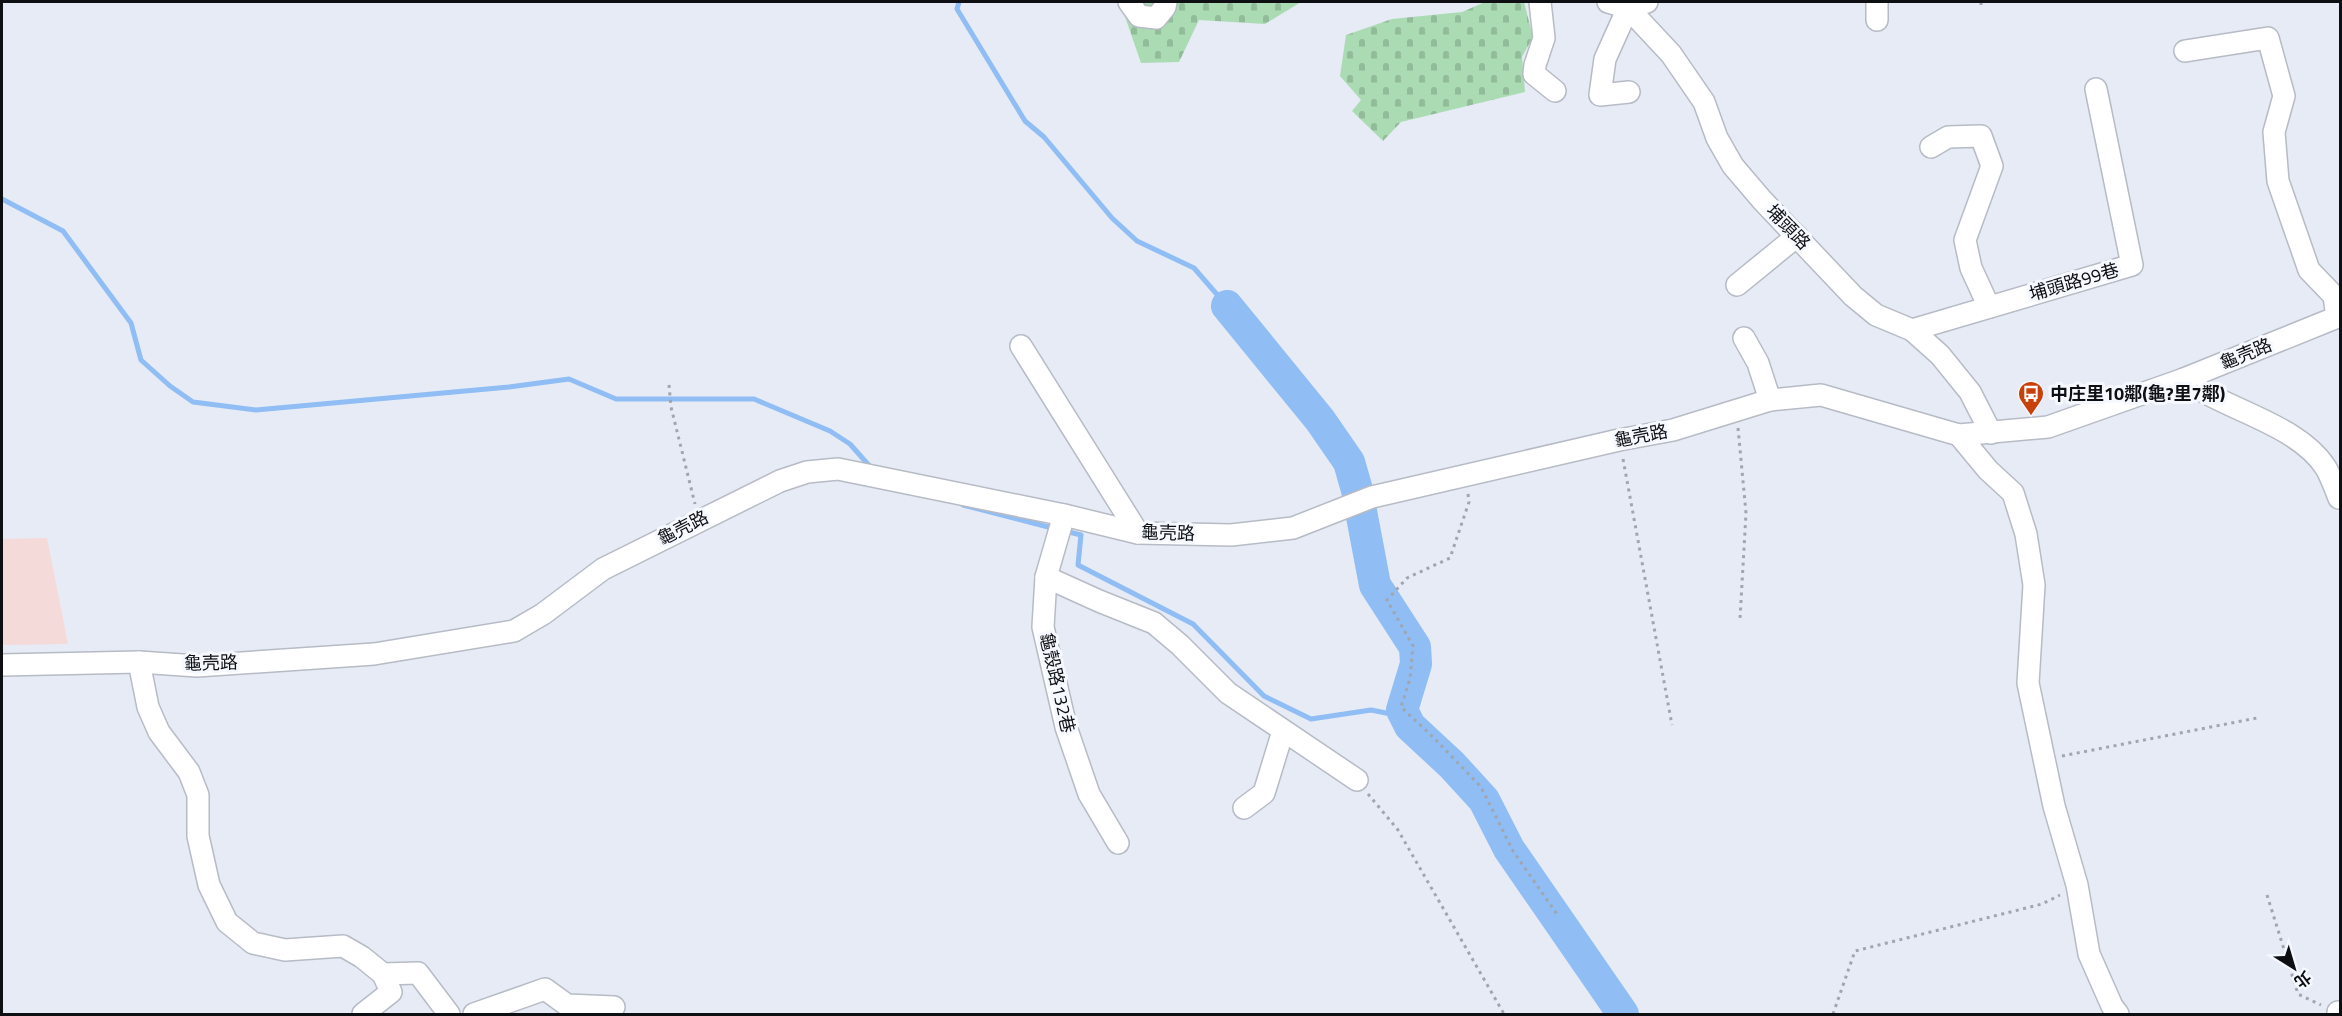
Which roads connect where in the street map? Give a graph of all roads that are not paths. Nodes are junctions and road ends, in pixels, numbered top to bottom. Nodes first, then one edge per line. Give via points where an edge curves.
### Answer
1 (1129, 2) edge
2 (1166, 2) edge
3 (1540, 2) edge
4 (1628, 4) edge
5 (2185, 51) dead end
6 (2096, 89) dead end
7 (1555, 91) dead end
8 (1629, 92) dead end
9 (1931, 147) dead end
10 (1797, 236) junction
11 (1737, 285) dead end
12 (1989, 307) junction
13 (2339, 316) edge
14 (1912, 330) junction
15 (1744, 338) dead end
16 (1021, 346) dead end
17 (2184, 379) junction
18 (1770, 400) junction
19 (1991, 433) junction
20 (1959, 435) junction
21 (2339, 498) dead end
22 (1064, 515) junction
23 (1138, 533) junction
24 (1046, 577) junction
25 (139, 662) junction
26 (2, 665) edge
27 (1282, 731) junction
28 (1357, 780) road end
29 (1244, 808) dead end
30 (1118, 843) dead end
31 (383, 974) junction
32 (614, 1006) dead end
33 (363, 1014) edge
34 (449, 1014) edge
35 (474, 1014) edge
36 (2118, 1014) edge

1 - 2 street via 1139,16 1155,18
3 - 7 street via 1544,38 1534,74
4 - 8 street via 1605,59 1600,96
4 - 10 street, 埔頭路 via 1671,54 1704,102 1717,138 1733,166
5 - 13 street via 2268,38 2284,96 2274,132 2278,181 2309,270 2334,296
6 - 12 street, 埔頭路99巷 via 2132,265
9 - 12 street via 1948,137 1981,136 1992,166 1965,240 1971,268
10 - 11 street
10 - 14 street, 埔頭路 via 1876,315
12 - 14 street, 埔頭路99巷
13 - 17 street, 龜壳路
14 - 19 street, 埔頭路 via 1940,355 1970,392
15 - 18 street via 1758,363
16 - 23 street
17 - 19 street, 龜壳路 via 2048,427
17 - 21 street via 2199,391 2302,442 2325,467
18 - 20 street, 龜壳路 via 1821,395
18 - 23 street, 龜壳路 via 1672,430 1372,497 1293,528 1232,535
19 - 20 street, 龜壳路
20 - 36 street via 2013,493 2026,534 2034,585 2028,683 2054,806 2077,885 2089,954
22 - 23 street, 龜壳路
22 - 24 street, 龜殼路132巷
22 - 25 street, 龜壳路 via 838,469 807,472 780,481 603,568 514,631 374,654 197,666
24 - 27 street via 1154,623 1228,693
24 - 30 street, 龜殼路132巷 via 1043,627 1066,727 1089,794
25 - 26 street, 龜壳路
25 - 31 street via 148,707 159,732 189,772 198,795 198,836 209,885 227,922 253,943 285,950 343,946
27 - 28 street
27 - 29 street via 1264,792
31 - 33 street via 391,992
31 - 34 street via 418,973
32 - 35 street via 567,1005 545,989

